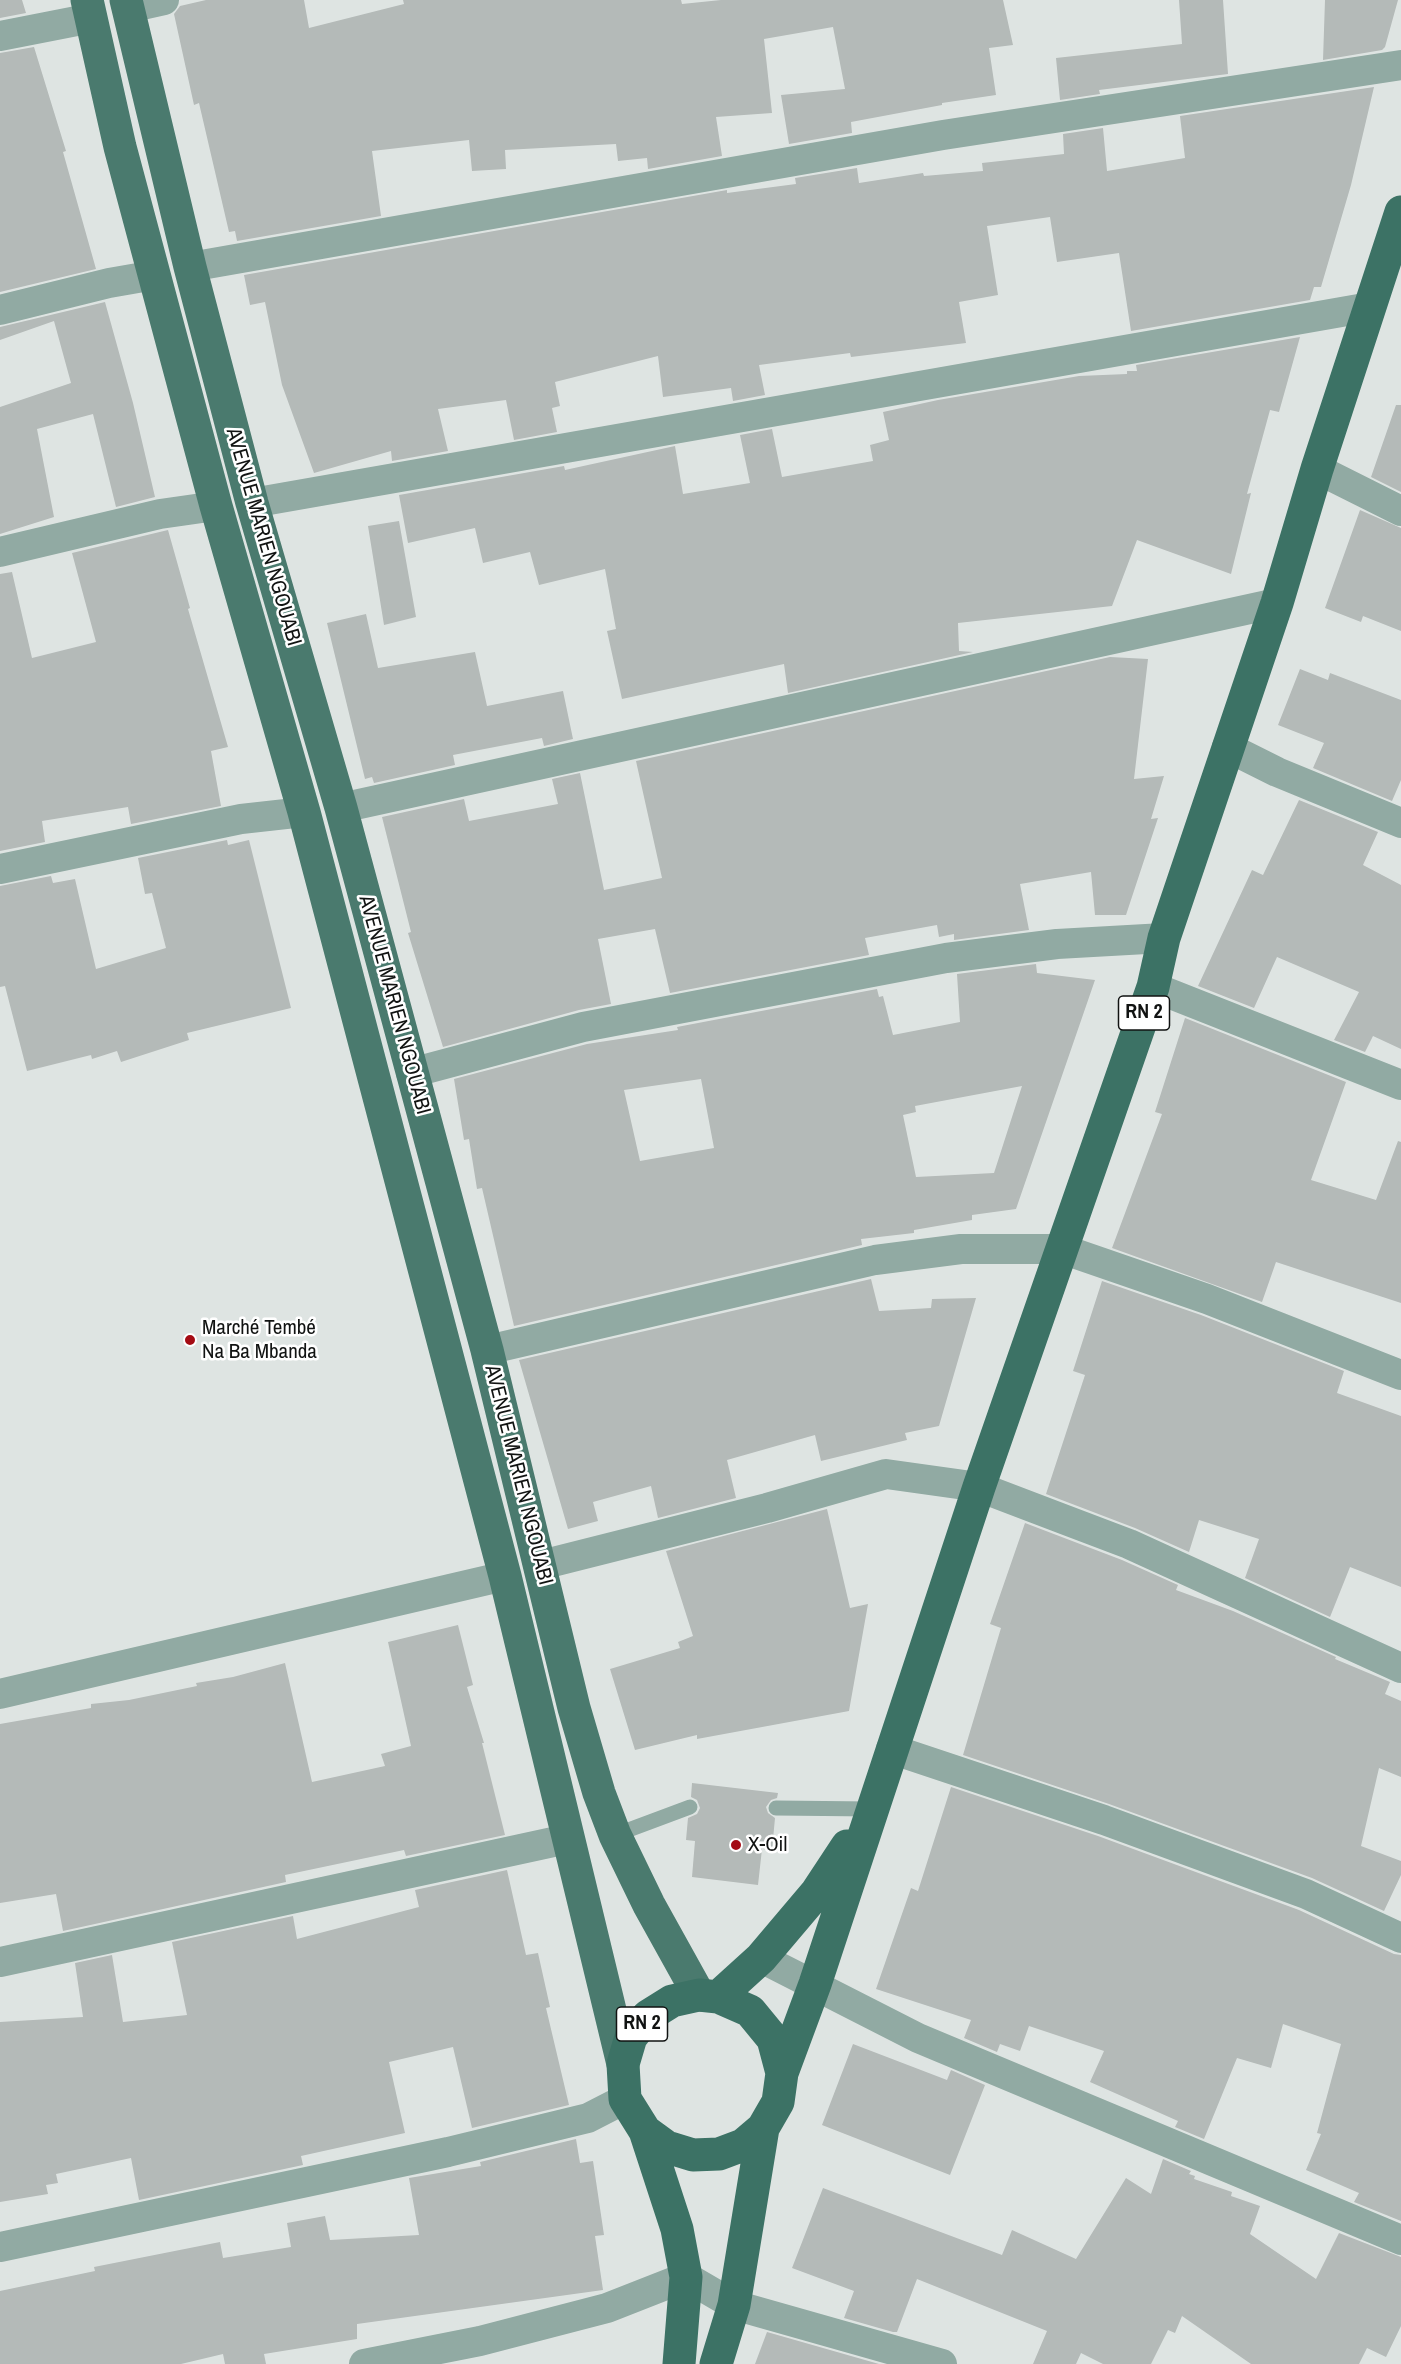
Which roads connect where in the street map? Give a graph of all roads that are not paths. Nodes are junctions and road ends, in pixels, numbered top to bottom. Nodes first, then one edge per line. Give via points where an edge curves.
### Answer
1 (164, 0) edge
2 (127, 4) edge
3 (90, 9) edge
4 (0, 36) edge
5 (1401, 65) edge
6 (1401, 212) edge
7 (190, 267) junction
8 (155, 275) junction
9 (1370, 307) junction
10 (0, 310) edge
11 (1317, 469) junction
12 (252, 503) junction
13 (216, 506) junction
14 (1401, 511) edge
15 (0, 552) edge
16 (1277, 603) junction
17 (1227, 747) junction
18 (341, 808) junction
19 (304, 812) junction
20 (1401, 823) edge
21 (0, 869) edge
22 (1164, 938) junction
23 (1153, 987) junction
24 (411, 1073) junction
25 (1401, 1085) edge
26 (1062, 1249) junction
27 (487, 1350) junction
28 (1401, 1375) edge
29 (979, 1487) junction
30 (541, 1565) junction
31 (505, 1576) junction
32 (1401, 1668) edge
33 (0, 1694) edge
34 (891, 1749) junction
35 (690, 1807) dead end
36 (776, 1808) dead end
37 (871, 1809) junction
38 (615, 1835) junction
39 (567, 1839) junction
40 (1401, 1938) edge
41 (761, 1958) junction
42 (0, 1962) edge
43 (815, 1984) junction
44 (708, 1996) junction
45 (623, 2064) junction
46 (782, 2073) junction
47 (625, 2099) junction
48 (763, 2128) junction
49 (645, 2131) junction
50 (1401, 2240) edge
51 (0, 2247) edge
52 (686, 2277) junction
53 (734, 2305) junction
54 (364, 2364) edge
55 (679, 2364) edge
56 (716, 2364) edge
57 (942, 2364) edge

1 - 2 street
2 - 7 main road, AVENUE MARIEN NGOUABI
3 - 4 street
3 - 8 main road via 120,147
5 - 7 street via 931,137
6 - 9 highway, RN 2
7 - 12 main road, AVENUE MARIEN NGOUABI
8 - 10 street
8 - 13 main road
9 - 11 highway, RN 2
9 - 12 street
11 - 14 street
11 - 16 highway, RN 2
12 - 18 main road, AVENUE MARIEN NGOUABI
13 - 15 street via 160,514
13 - 19 main road
16 - 17 highway, RN 2
16 - 18 street
17 - 20 street
17 - 22 highway, RN 2
18 - 24 main road, AVENUE MARIEN NGOUABI
19 - 21 street via 241,819
19 - 31 main road
22 - 23 highway, RN 2
22 - 24 street via 1057,944 946,958 583,1027
23 - 25 street
23 - 26 highway, RN 2
24 - 27 main road, AVENUE MARIEN NGOUABI
26 - 27 street via 961,1249 875,1260
26 - 28 street via 1206,1299
26 - 29 highway, RN 2
27 - 30 main road, AVENUE MARIEN NGOUABI
29 - 30 street via 886,1474
29 - 32 street via 1129,1544
29 - 34 highway, RN 2
30 - 38 main road, AVENUE MARIEN NGOUABI via 574,1708
31 - 33 street
31 - 39 main road
34 - 37 highway, RN 2
34 - 40 street via 1104,1820 1295,1890
35 - 38 lane
36 - 37 lane
37 - 41 highway, RN 2 via 816,1893
37 - 43 highway, RN 2
38 - 44 main road, AVENUE MARIEN NGOUABI via 654,1914
39 - 42 street
39 - 45 main road
41 - 43 street
41 - 44 highway, RN 2
43 - 46 highway, RN 2
43 - 50 street via 918,2038
44 - 45 highway, RN 2 via 672,2001 648,2016 631,2037
44 - 46 highway, RN 2 via 750,2012 758,2020 773,2039
45 - 47 highway, RN 2
46 - 48 highway, RN 2 via 778,2102
47 - 49 highway, RN 2
47 - 51 street via 588,2118 448,2152
48 - 49 highway, RN 2 via 743,2145 719,2154 693,2155 667,2147
48 - 53 highway, RN 2
49 - 52 highway, RN 2 via 677,2229
52 - 53 street
52 - 54 street via 607,2308 480,2341
52 - 55 highway, RN 2
53 - 56 highway, RN 2
53 - 57 street

